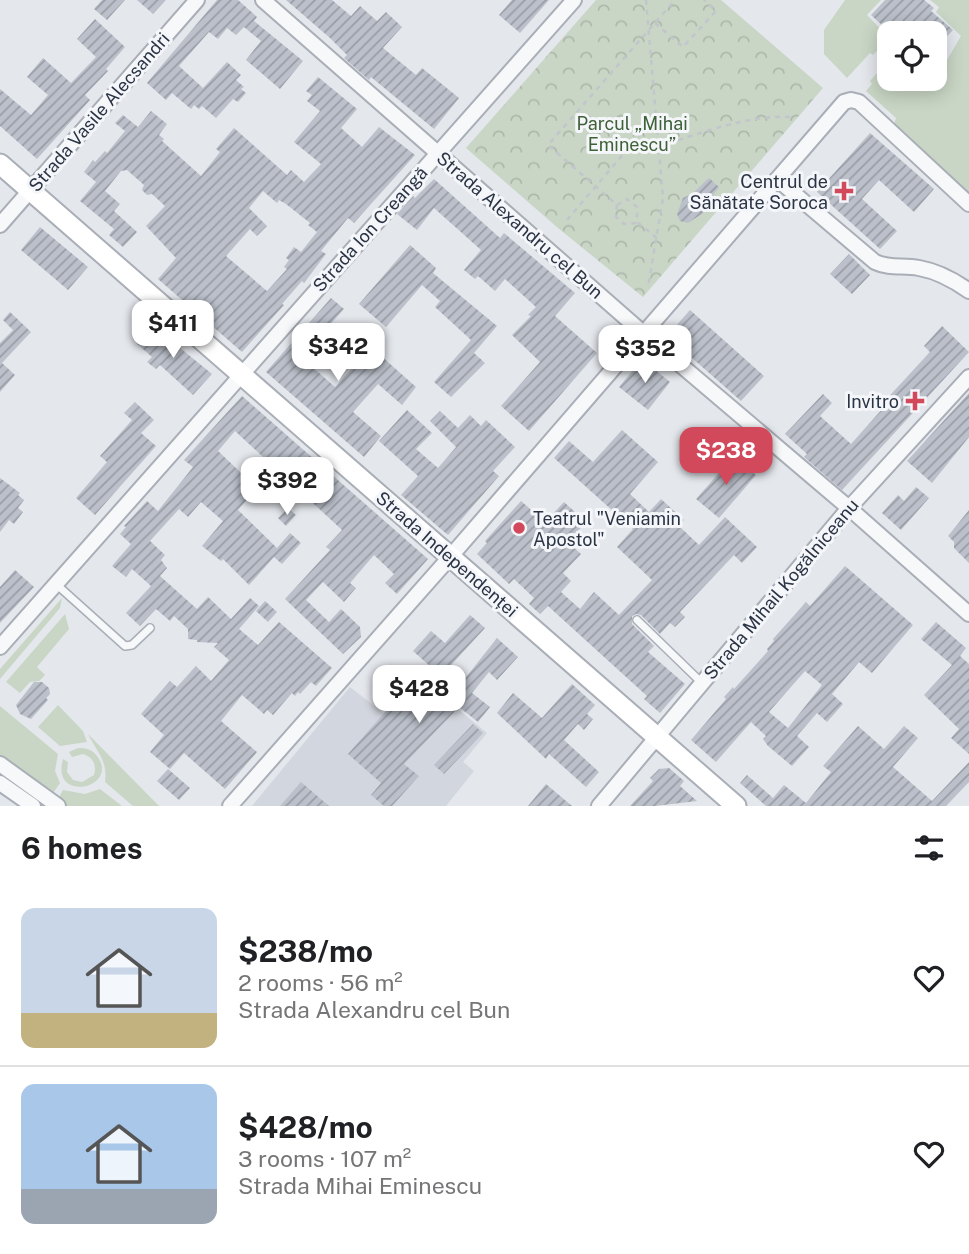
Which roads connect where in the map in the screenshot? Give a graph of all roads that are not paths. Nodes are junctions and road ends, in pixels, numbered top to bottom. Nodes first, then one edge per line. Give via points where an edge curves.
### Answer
1 (197, 0) edge
2 (263, 0) edge
3 (574, 0) edge
4 (438, 153) junction
5 (0, 164) edge
6 (777, 179) junction
7 (30, 191) junction
8 (969, 205) edge
9 (0, 225) edge
10 (969, 291) edge
11 (643, 333) junction
12 (241, 374) junction
13 (969, 377) edge
14 (849, 508) junction
15 (451, 556) junction
16 (56, 584) junction
17 (969, 614) edge
18 (636, 620) dead end
19 (150, 628) dead end
20 (0, 647) edge
21 (702, 683) junction
22 (656, 737) junction
23 (0, 764) edge
24 (0, 783) edge
25 (33, 806) edge
26 (58, 806) edge
27 (230, 806) edge
28 (599, 806) edge
29 (736, 806) edge

1 - 7 street, Strada Vasile Alecsandri
2 - 4 street, Strada Alexandru cel Bun
3 - 4 street, Strada Ion Creangă
4 - 11 street, Strada Alexandru cel Bun
4 - 12 street, Strada Ion Creangă
5 - 7 main road, Strada Independenței
6 - 8 street via 844,102 851,100 870,111
6 - 10 street via 875,262 918,268
6 - 11 street
7 - 9 street, Strada Vasile Alecsandri
7 - 12 main road, Strada Independenței
11 - 14 street, Strada Alexandru cel Bun
11 - 15 street
12 - 15 main road, Strada Independenței
12 - 16 street, Strada Ion Creangă
13 - 14 street, Strada Mihail Kogălniceanu
14 - 17 street, Strada Alexandru cel Bun
14 - 21 street, Strada Mihail Kogălniceanu
15 - 22 main road, Strada Independenței
15 - 27 street
16 - 19 lane via 125,646
16 - 20 street, Strada Ion Creangă
18 - 21 lane
21 - 22 street, Strada Mihail Kogălniceanu
22 - 28 street, Strada Mihail Kogălniceanu
22 - 29 main road, Strada Independenței
23 - 26 street
24 - 25 street

